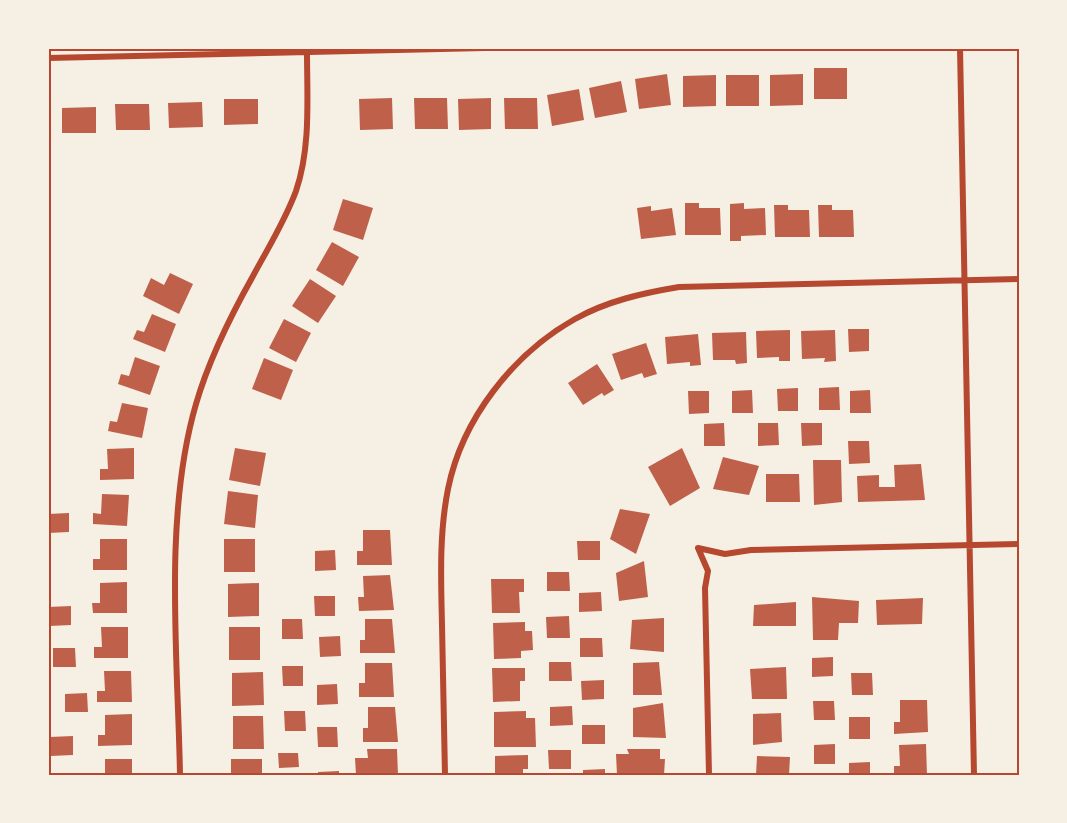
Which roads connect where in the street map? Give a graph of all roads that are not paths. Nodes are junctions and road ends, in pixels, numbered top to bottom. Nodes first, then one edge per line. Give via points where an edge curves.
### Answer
1 (485, 48) edge
2 (960, 48) edge
3 (307, 51) junction
4 (48, 58) edge
5 (1019, 279) edge
6 (965, 280) junction
7 (1019, 544) edge
8 (969, 546) junction
9 (180, 775) edge
10 (445, 775) edge
11 (709, 775) edge
12 (974, 775) edge

1 - 3 street
2 - 6 street
3 - 4 street
3 - 9 street via 308,127 297,189 219,340 196,405 179,484 176,543
5 - 6 street
6 - 8 street
6 - 10 street via 679,287 643,292 575,319 514,366 492,393 459,453 448,487 441,543
7 - 8 street
8 - 11 street via 751,550 725,554 698,548 708,571 705,588
8 - 12 street

